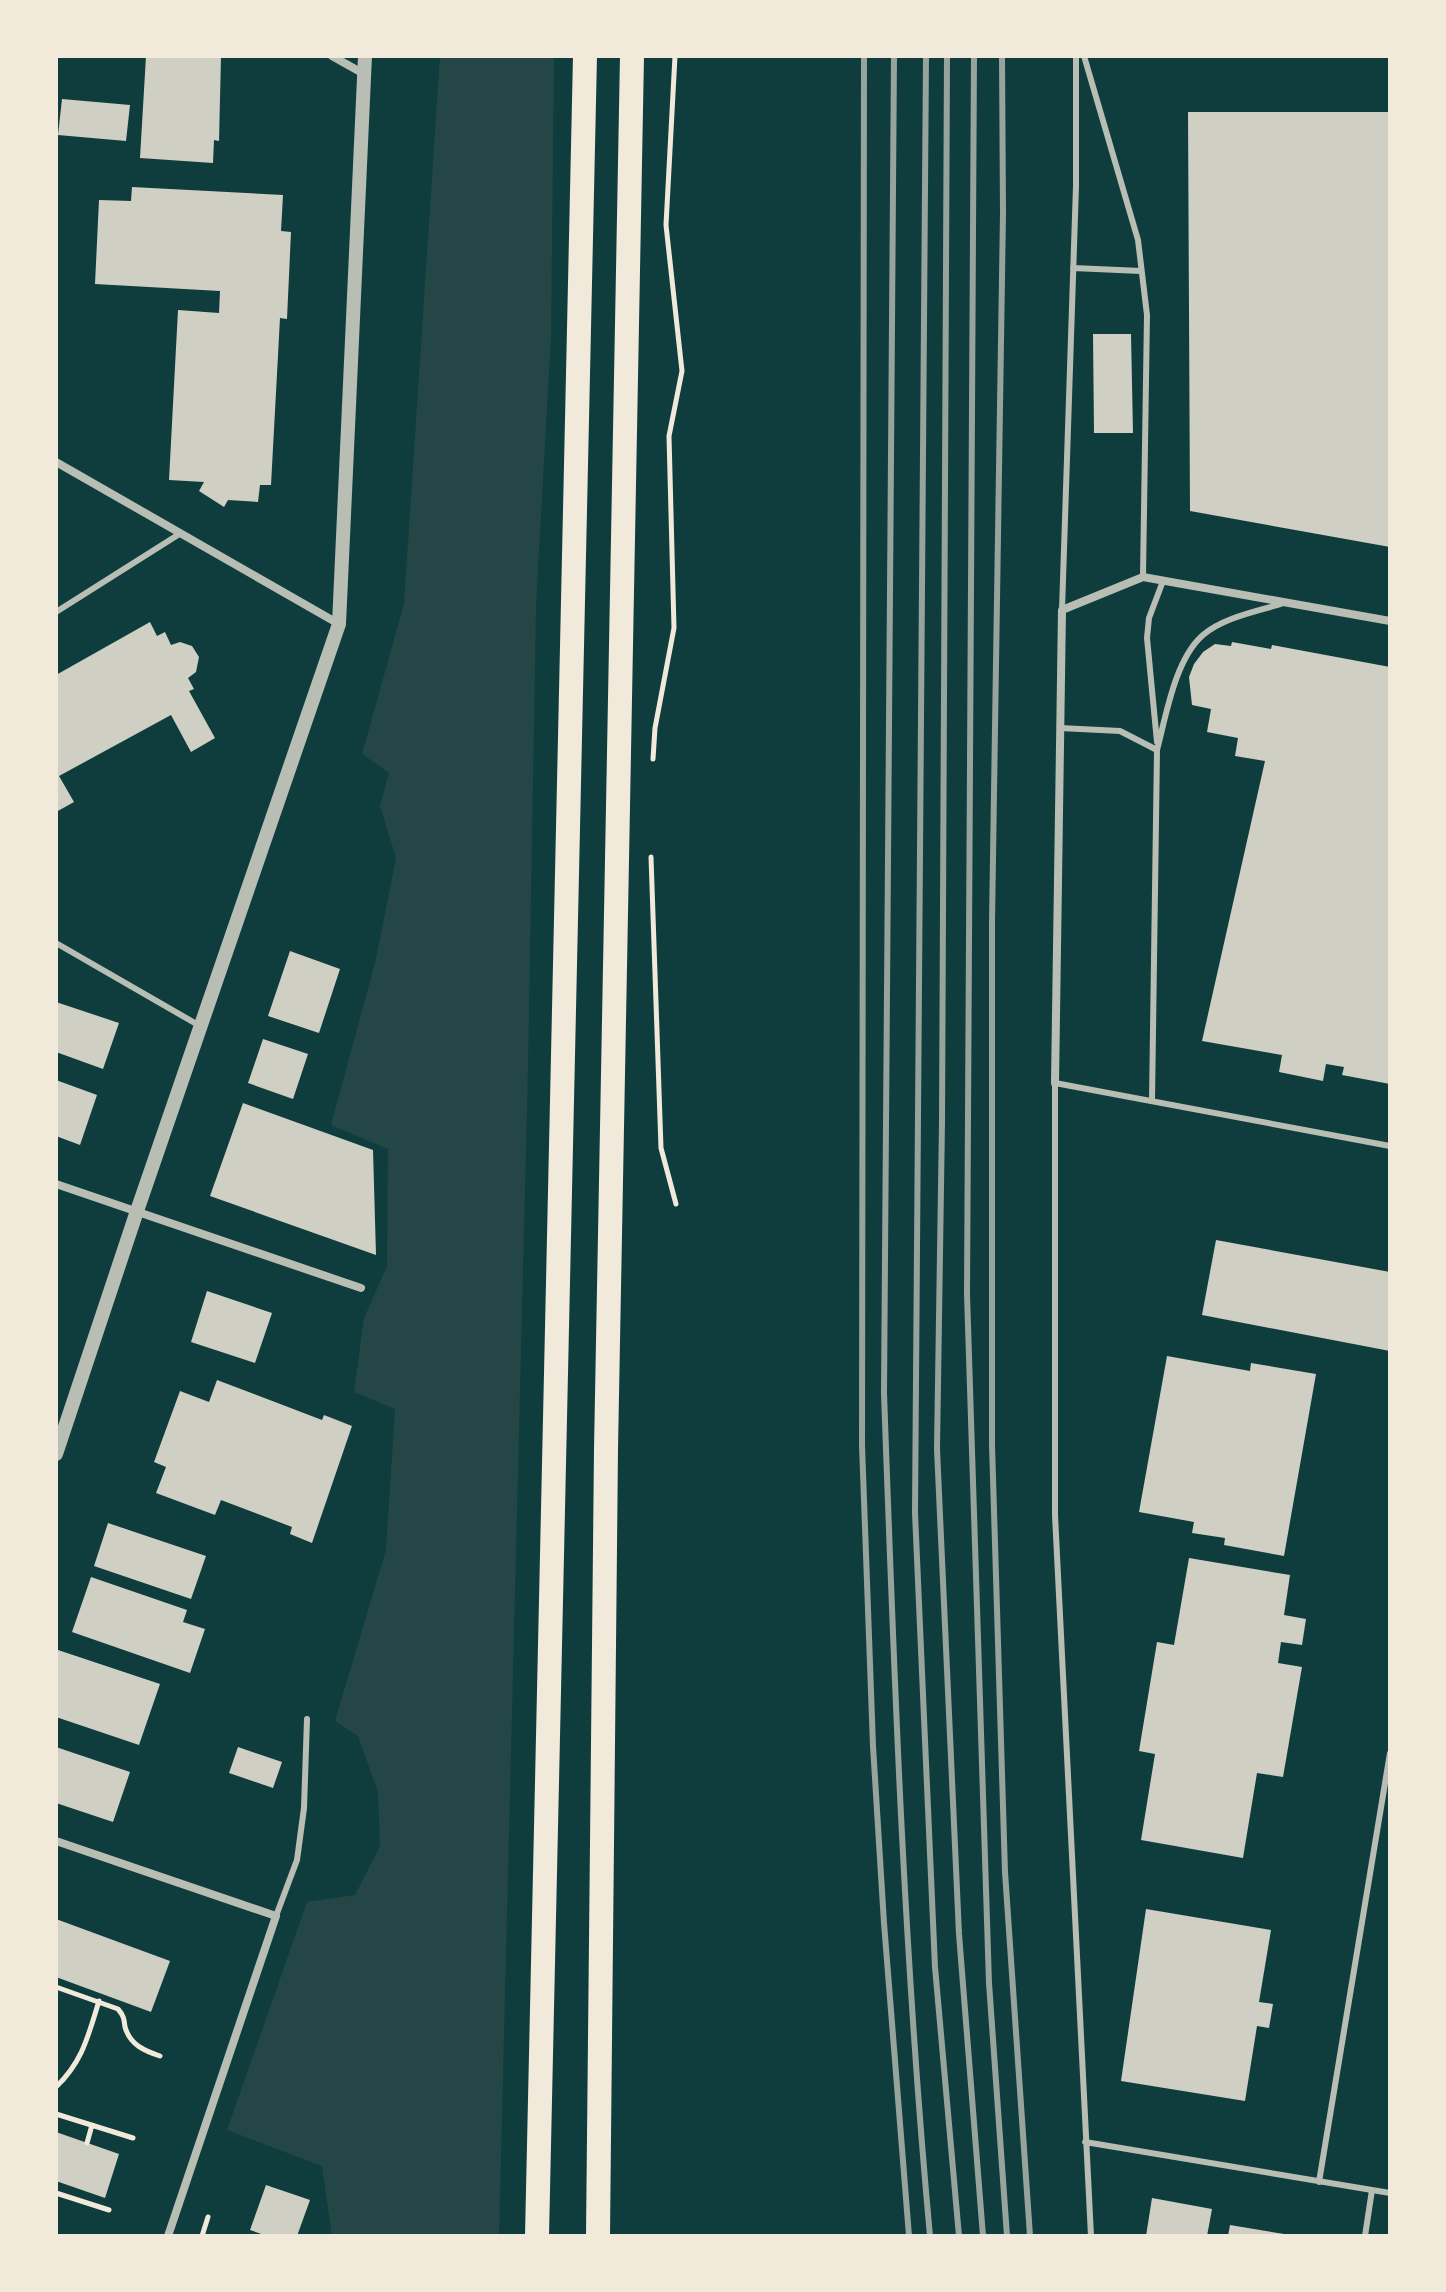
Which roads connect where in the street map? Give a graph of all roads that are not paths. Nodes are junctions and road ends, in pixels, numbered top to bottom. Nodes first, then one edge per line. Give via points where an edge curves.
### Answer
1 (332, 56) edge
2 (365, 56) edge
3 (585, 56) edge
4 (632, 56) edge
5 (1076, 56) edge
6 (1084, 56) edge
7 (364, 74) junction
8 (1073, 268) junction
9 (1141, 271) junction
10 (56, 462) edge
11 (181, 533) junction
12 (1143, 577) junction
13 (1163, 581) junction
14 (1284, 603) junction
15 (1062, 610) junction
16 (56, 612) edge
17 (1390, 621) edge
18 (339, 624) junction
19 (1060, 728) junction
20 (1157, 750) junction
21 (56, 943) edge
22 (200, 1026) junction
23 (1055, 1083) junction
24 (1152, 1101) junction
25 (1390, 1146) edge
26 (56, 1184) edge
27 (137, 1211) junction
28 (361, 1288) dead end
29 (56, 1454) edge
30 (307, 1719) dead end
31 (1390, 1753) edge
32 (56, 1841) edge
33 (276, 1916) junction
34 (1085, 2142) junction
35 (1319, 2182) junction
36 (1372, 2190) junction
37 (1390, 2193) edge
38 (168, 2236) edge
39 (537, 2236) edge
40 (598, 2236) edge
41 (1091, 2236) edge
42 (1365, 2236) edge

1 - 7 street
2 - 7 street
3 - 39 highway
4 - 40 highway via 606,1433
5 - 8 lane
6 - 9 lane via 1138,240
7 - 18 street
8 - 9 lane
8 - 15 lane
9 - 12 lane via 1147,315
10 - 11 street
11 - 16 lane
11 - 18 street
12 - 13 street
12 - 15 street
13 - 14 street
13 - 20 lane via 1147,638
14 - 17 street
14 - 20 lane via 1203,635 1185,659
15 - 19 street
18 - 22 street
19 - 20 lane via 1120,731
19 - 23 street
20 - 24 lane
21 - 22 lane
22 - 27 street
23 - 24 lane
23 - 34 lane via 1055,1515
24 - 25 lane
26 - 27 street
27 - 28 street
27 - 29 street
30 - 33 lane via 297,1860
31 - 35 lane
32 - 33 street
33 - 38 street
34 - 35 lane
34 - 41 lane
35 - 36 lane
36 - 37 lane
36 - 42 lane

